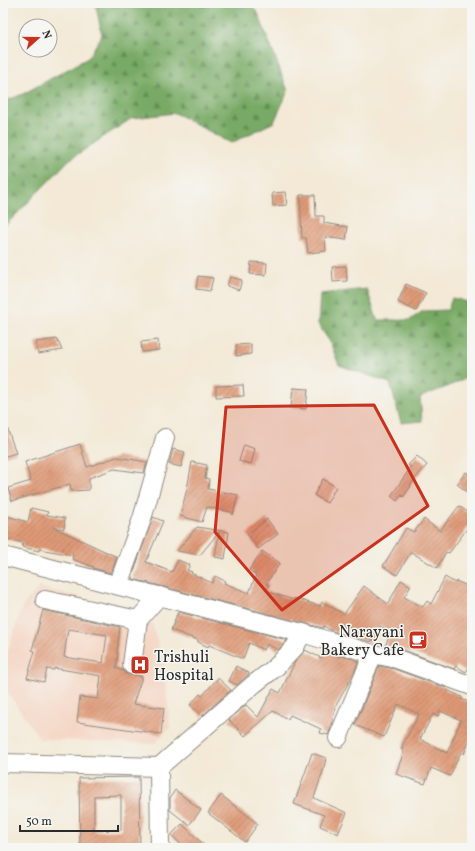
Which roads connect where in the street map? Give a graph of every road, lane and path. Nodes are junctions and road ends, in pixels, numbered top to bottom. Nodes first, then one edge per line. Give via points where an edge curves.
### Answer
1 (165, 438) dead end
2 (3, 556) edge
3 (118, 585) junction
4 (159, 596) junction
5 (45, 600) dead end
6 (138, 620) junction
7 (302, 633) junction
8 (373, 654) junction
9 (132, 664) dead end
10 (472, 686) edge
11 (338, 738) dead end
12 (3, 763) edge
13 (159, 767) junction
14 (160, 848) edge

1 - 3 street via 142,519
2 - 3 street
3 - 4 street
4 - 6 street
4 - 7 street
5 - 6 street
6 - 9 street
7 - 8 street
7 - 13 street via 295,647 276,667
8 - 10 street via 398,659
8 - 11 street
12 - 13 street
13 - 14 street

